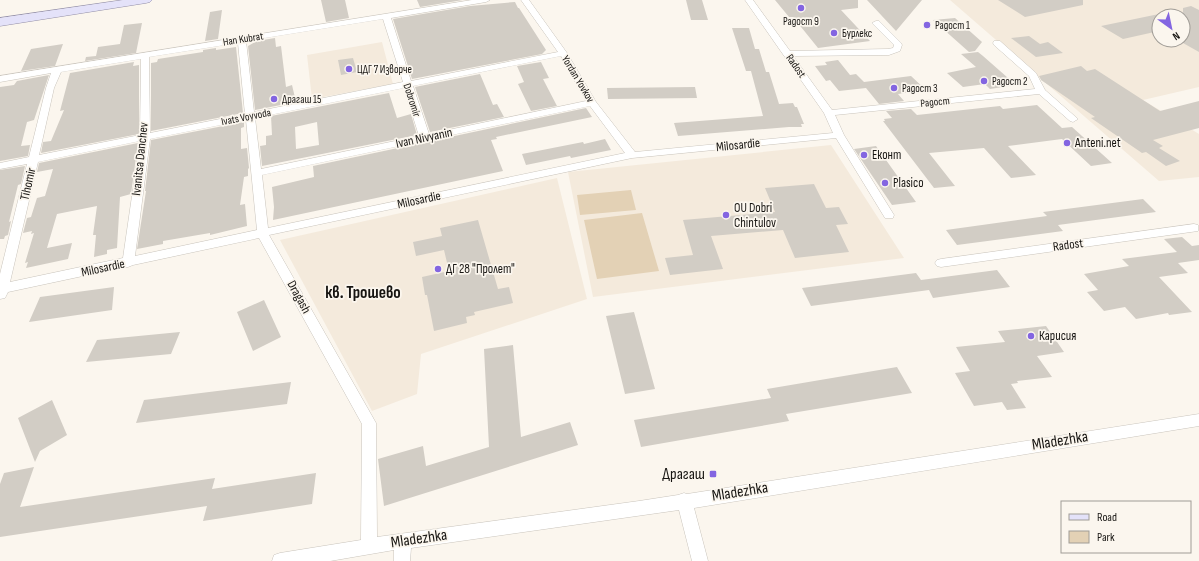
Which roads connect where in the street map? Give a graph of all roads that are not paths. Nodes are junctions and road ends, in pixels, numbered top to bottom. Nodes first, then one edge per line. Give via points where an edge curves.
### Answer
1 (100, 0) edge
2 (146, 0) edge
3 (486, 0) edge
4 (525, 0) edge
5 (749, 0) edge
6 (0, 15) edge
7 (386, 16) junction
8 (0, 22) edge
9 (876, 23) dead end
10 (242, 40) junction
11 (997, 43) dead end
12 (563, 53) junction
13 (787, 54) junction
14 (145, 55) junction
15 (57, 70) junction
16 (0, 79) edge
17 (408, 85) junction
18 (1041, 91) junction
19 (592, 103) junction
20 (829, 113) junction
21 (250, 116) junction
22 (1073, 119) dead end
23 (840, 134) junction
24 (145, 137) junction
25 (424, 138) junction
26 (632, 155) junction
27 (34, 158) junction
28 (0, 166) edge
29 (256, 173) junction
30 (889, 215) dead end
31 (1194, 228) dead end
32 (263, 234) junction
33 (128, 263) junction
34 (941, 263) dead end
35 (1, 291) edge
36 (1199, 420) edge
37 (684, 500) junction
38 (403, 541) junction
39 (369, 546) junction
40 (280, 561) edge
41 (402, 561) edge
42 (700, 561) edge

1 - 6 main road
2 - 8 main road
3 - 7 street, Han Kubrat
4 - 12 street, Yordan Yovkov
5 - 13 street, Radost
7 - 10 street, Han Kubrat
7 - 17 street, Dobromir
9 - 13 street via 898,45 897,49 889,52
10 - 14 street, Han Kubrat
10 - 21 street, Dragash
11 - 18 street via 1033,75
12 - 17 street, Ivats Voyvoda
12 - 19 street, Yordan Yovkov
13 - 20 street, Radost
14 - 15 street, Han Kubrat
14 - 24 street, Ivanitsa Danchev
15 - 16 street, Han Kubrat
15 - 27 street, Tihomir via 50,88
17 - 21 street, Ivats Voyvoda
17 - 25 street, Dobromir
18 - 20 street, Радост
18 - 22 street
19 - 25 street, Ivan Nivyanin
19 - 26 street, Yordan Yovkov
20 - 23 street, Radost
21 - 24 street, Ivats Voyvoda
21 - 29 street, Dragash
23 - 26 street, Milosardie
23 - 30 street
24 - 27 street, Ivats Voyvoda
24 - 33 street, Ivanitsa Danchev
25 - 29 street, Ivan Nivyanin
26 - 32 street, Milosardie
27 - 28 street, Ivats Voyvoda
27 - 35 street, Tihomir
29 - 32 street, Dragash
31 - 34 street, Radost
32 - 33 street, Milosardie
32 - 39 street, Dragash via 369,423
33 - 35 street, Milosardie
36 - 37 street, Mladezhka
37 - 38 street, Mladezhka via 639,509
37 - 42 street
38 - 39 street, Mladezhka
38 - 41 street
39 - 40 street, Mladezhka

